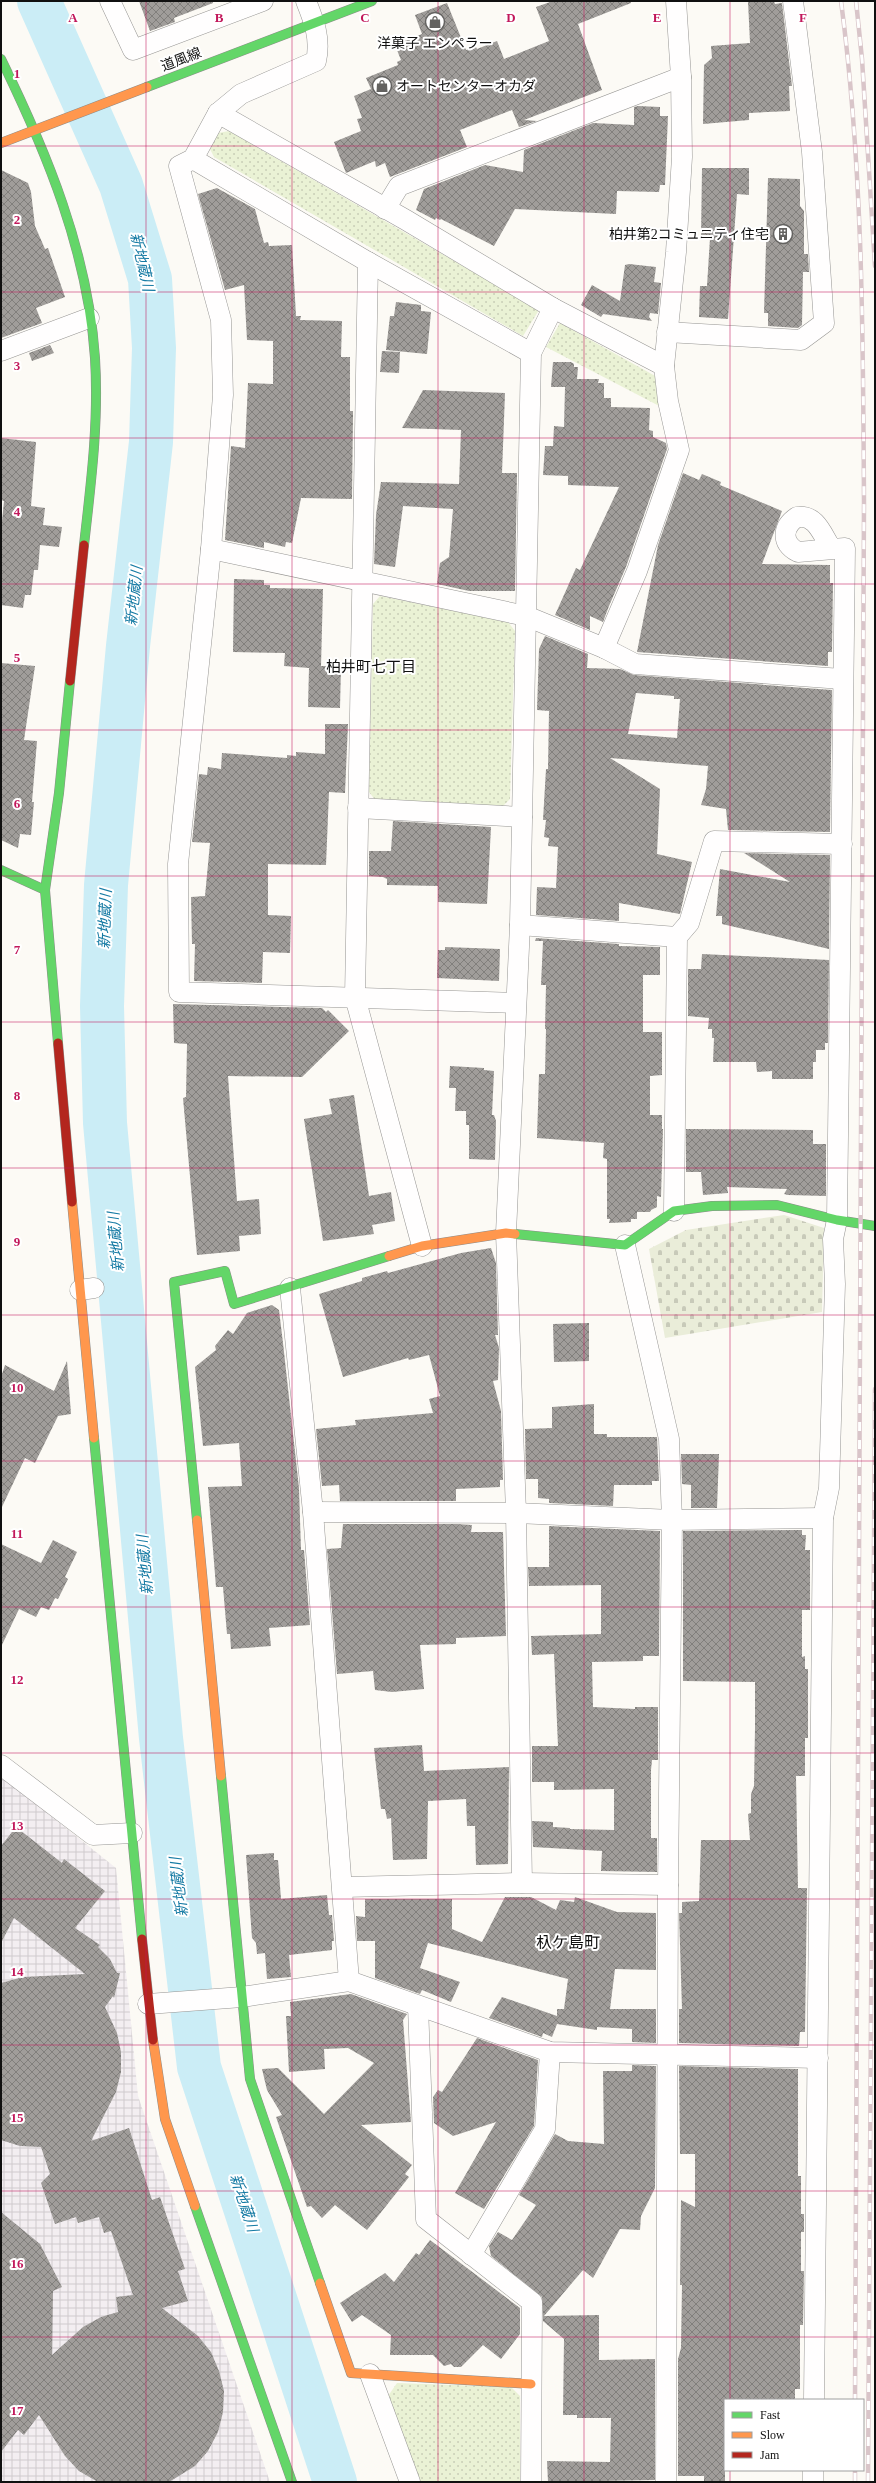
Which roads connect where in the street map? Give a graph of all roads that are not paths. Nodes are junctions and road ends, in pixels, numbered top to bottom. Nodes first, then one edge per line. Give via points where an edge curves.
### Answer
1 (110, 1) edge
2 (263, 1) edge
3 (306, 1) edge
4 (372, 1) edge
5 (676, 1) edge
6 (793, 1) edge
7 (315, 23) junction
8 (1, 59) edge
9 (681, 77) junction
10 (218, 113) junction
11 (36, 131) junction
12 (1, 143) edge
13 (194, 159) junction
14 (385, 209) junction
15 (368, 262) junction
16 (553, 308) junction
17 (89, 318) junction
18 (667, 332) junction
19 (1, 352) edge
20 (531, 353) junction
21 (664, 366) junction
22 (831, 548) dead end
23 (211, 549) junction
24 (361, 581) junction
25 (526, 616) junction
26 (604, 648) junction
27 (842, 679) junction
28 (358, 808) junction
29 (522, 817) junction
30 (842, 844) junction
31 (1, 870) edge
32 (45, 890) junction
33 (520, 925) junction
34 (677, 937) junction
35 (355, 997) junction
36 (514, 1002) junction
37 (674, 1211) junction
38 (837, 1220) junction
39 (875, 1226) edge
40 (506, 1233) junction
41 (625, 1245) junction
42 (422, 1246) junction
43 (290, 1288) junction
44 (313, 1512) junction
45 (516, 1513) junction
46 (823, 1518) junction
47 (672, 1520) junction
48 (1, 1765) edge
49 (132, 1833) junction
50 (522, 1883) junction
51 (668, 1885) junction
52 (343, 1887) junction
53 (349, 1981) junction
54 (242, 1997) junction
55 (148, 2004) junction
56 (418, 2006) junction
57 (550, 2052) junction
58 (668, 2056) junction
59 (818, 2058) junction
60 (471, 2255) junction
61 (370, 2374) junction
62 (531, 2384) junction
63 (814, 2399) edge
64 (813, 2471) edge
65 (292, 2482) edge
66 (410, 2482) edge
67 (531, 2482) edge
68 (666, 2482) edge
69 (813, 2482) edge

1 - 2 street via 133,50
3 - 7 street
4 - 7 street, 道風線
5 - 9 street
6 - 18 street via 812,152 824,323 801,340
7 - 10 street via 320,47 316,61 241,94
7 - 11 street, 道風線
8 - 11 street
9 - 14 street via 399,186
9 - 18 street via 682,165
10 - 13 street
10 - 14 street
11 - 12 street, 道風線
11 - 17 street via 80,257
13 - 15 street
13 - 23 street via 179,166 221,320 223,395
14 - 16 street
15 - 20 street
15 - 24 street
16 - 20 street
16 - 21 street
17 - 19 street
17 - 32 street via 95,357 96,432 60,793
18 - 21 street
20 - 25 street
21 - 26 street via 668,401 679,450 637,571
22 - 27 street via 845,548
23 - 24 street
23 - 35 street via 178,864 179,992
24 - 25 street
24 - 28 street
25 - 26 street
25 - 29 street
26 - 27 street via 635,664
27 - 30 street
28 - 29 street
28 - 35 street
29 - 33 street
30 - 34 street via 714,841 689,923
30 - 38 street
31 - 32 street
32 - 49 street via 87,1289
33 - 34 street
33 - 36 street
34 - 37 street
35 - 36 street
35 - 42 street
36 - 40 street
37 - 38 street via 731,1205 777,1205
37 - 41 street
38 - 39 street
38 - 46 street via 833,1239 835,1284 829,1488
40 - 41 street
40 - 42 street
40 - 45 street
41 - 47 street via 669,1439
42 - 43 street
43 - 44 street
43 - 54 street via 234,1304 225,1271 174,1282
44 - 45 street
44 - 52 street
45 - 47 street
45 - 50 street
46 - 47 street
46 - 59 street
47 - 51 street
48 - 49 street via 93,1836
49 - 55 street
50 - 51 street
50 - 52 street
51 - 58 street
52 - 53 street
53 - 54 street
53 - 56 street
54 - 55 street
54 - 61 street via 250,2080 351,2373
55 - 65 street via 165,2119
56 - 57 street
56 - 60 street via 426,2219
57 - 58 street
57 - 60 street via 545,2129
58 - 59 street
58 - 68 street
59 - 63 street
60 - 62 street via 532,2302
61 - 62 street
61 - 66 street
62 - 67 street
64 - 69 street

